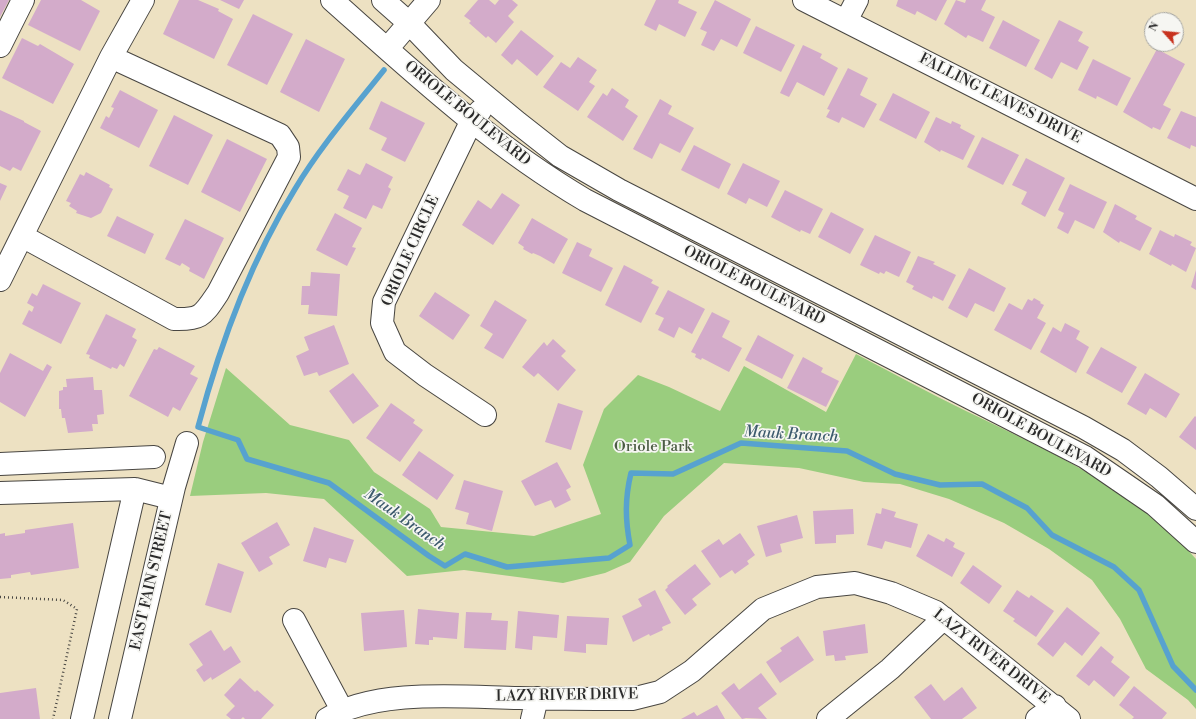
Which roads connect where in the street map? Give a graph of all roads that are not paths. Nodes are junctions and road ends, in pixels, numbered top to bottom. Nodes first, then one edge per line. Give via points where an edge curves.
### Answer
1 (23, 0) edge
2 (143, 0) edge
3 (332, 0) edge
4 (383, 0) edge
5 (429, 0) edge
6 (804, 0) edge
7 (857, 0) edge
8 (846, 21) junction
9 (409, 23) junction
10 (0, 46) edge
11 (387, 49) junction
12 (111, 58) junction
13 (489, 98) junction
14 (471, 122) junction
15 (1196, 199) edge
16 (22, 236) junction
17 (0, 280) edge
18 (485, 415) dead end
19 (187, 443) dead end
20 (154, 458) dead end
21 (0, 464) edge
22 (135, 489) junction
23 (0, 493) edge
24 (172, 498) junction
25 (1196, 509) edge
26 (1194, 535) edge
27 (944, 618) junction
28 (294, 620) dead end
29 (534, 709) edge
30 (1062, 713) edge
31 (335, 714) edge
32 (82, 719) edge
33 (120, 719) edge
34 (828, 719) edge
35 (1037, 719) edge

1 - 10 street
2 - 12 street
3 - 11 street, ORIOLE BOULEVARD
4 - 9 street, ORIOLE BOULEVARD
5 - 9 street
6 - 8 street, FALLING LEAVES DRIVE
7 - 8 street
8 - 15 street, FALLING LEAVES DRIVE
9 - 11 street
9 - 13 street, ORIOLE BOULEVARD via 454,70
11 - 14 street, ORIOLE BOULEVARD
12 - 16 street
12 - 16 street via 280,135 288,147 289,157 218,293 204,313 193,320 174,319
13 - 14 street, ORIOLE CIRCLE
13 - 25 street, ORIOLE BOULEVARD via 560,156 619,190 1083,427 1123,450
14 - 18 street, ORIOLE CIRCLE via 384,302 382,323 395,352
14 - 26 street, ORIOLE BOULEVARD via 514,155 585,200 1085,457
16 - 17 street
19 - 24 street, EAST FAIN STREET
20 - 21 street
22 - 23 street
22 - 24 street
22 - 32 street
24 - 33 street, EAST FAIN STREET
27 - 29 street, LAZY RIVER DRIVE via 936,612 891,593 855,583 817,587 762,609 692,671 660,692 632,699
27 - 30 street, LAZY RIVER DRIVE
27 - 34 street via 890,670
28 - 31 street
29 - 31 street, LAZY RIVER DRIVE via 426,696 375,702
30 - 35 street

